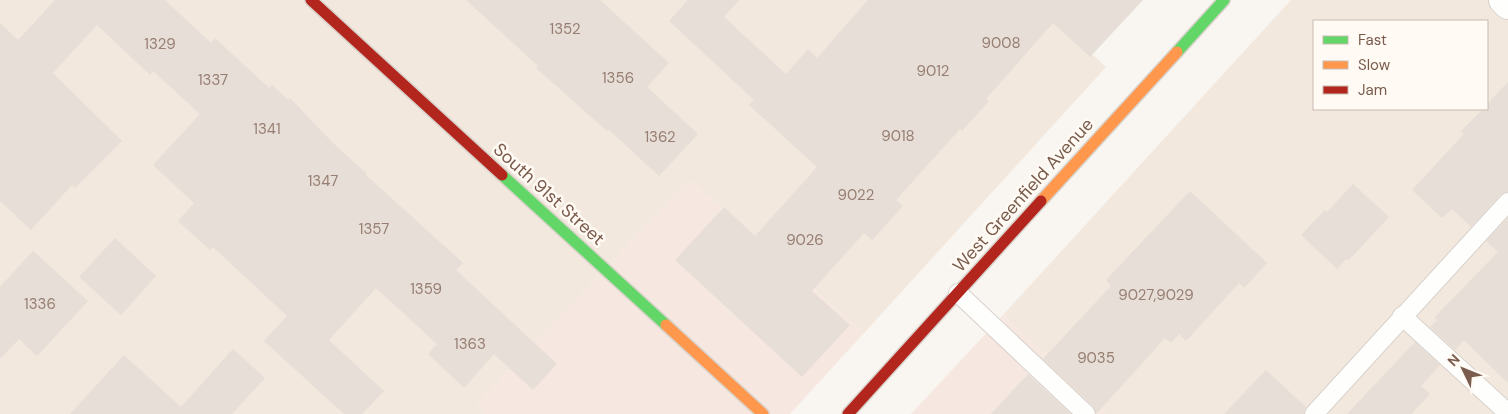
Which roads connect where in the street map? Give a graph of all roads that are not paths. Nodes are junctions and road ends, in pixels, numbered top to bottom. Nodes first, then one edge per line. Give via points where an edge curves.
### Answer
1 (311, 0) edge
2 (1503, 0) edge
3 (1221, 1) edge
4 (1508, 5) edge
5 (1508, 202) edge
6 (958, 293) junction
7 (1402, 316) junction
8 (1508, 413) edge
9 (763, 414) edge
10 (848, 414) edge
11 (1086, 414) edge
12 (1314, 414) edge

1 - 9 street, South 91st Street
2 - 4 street
3 - 6 street, West Greenfield Avenue
5 - 7 lane
6 - 10 street, West Greenfield Avenue
6 - 11 lane
7 - 8 lane
7 - 12 lane

